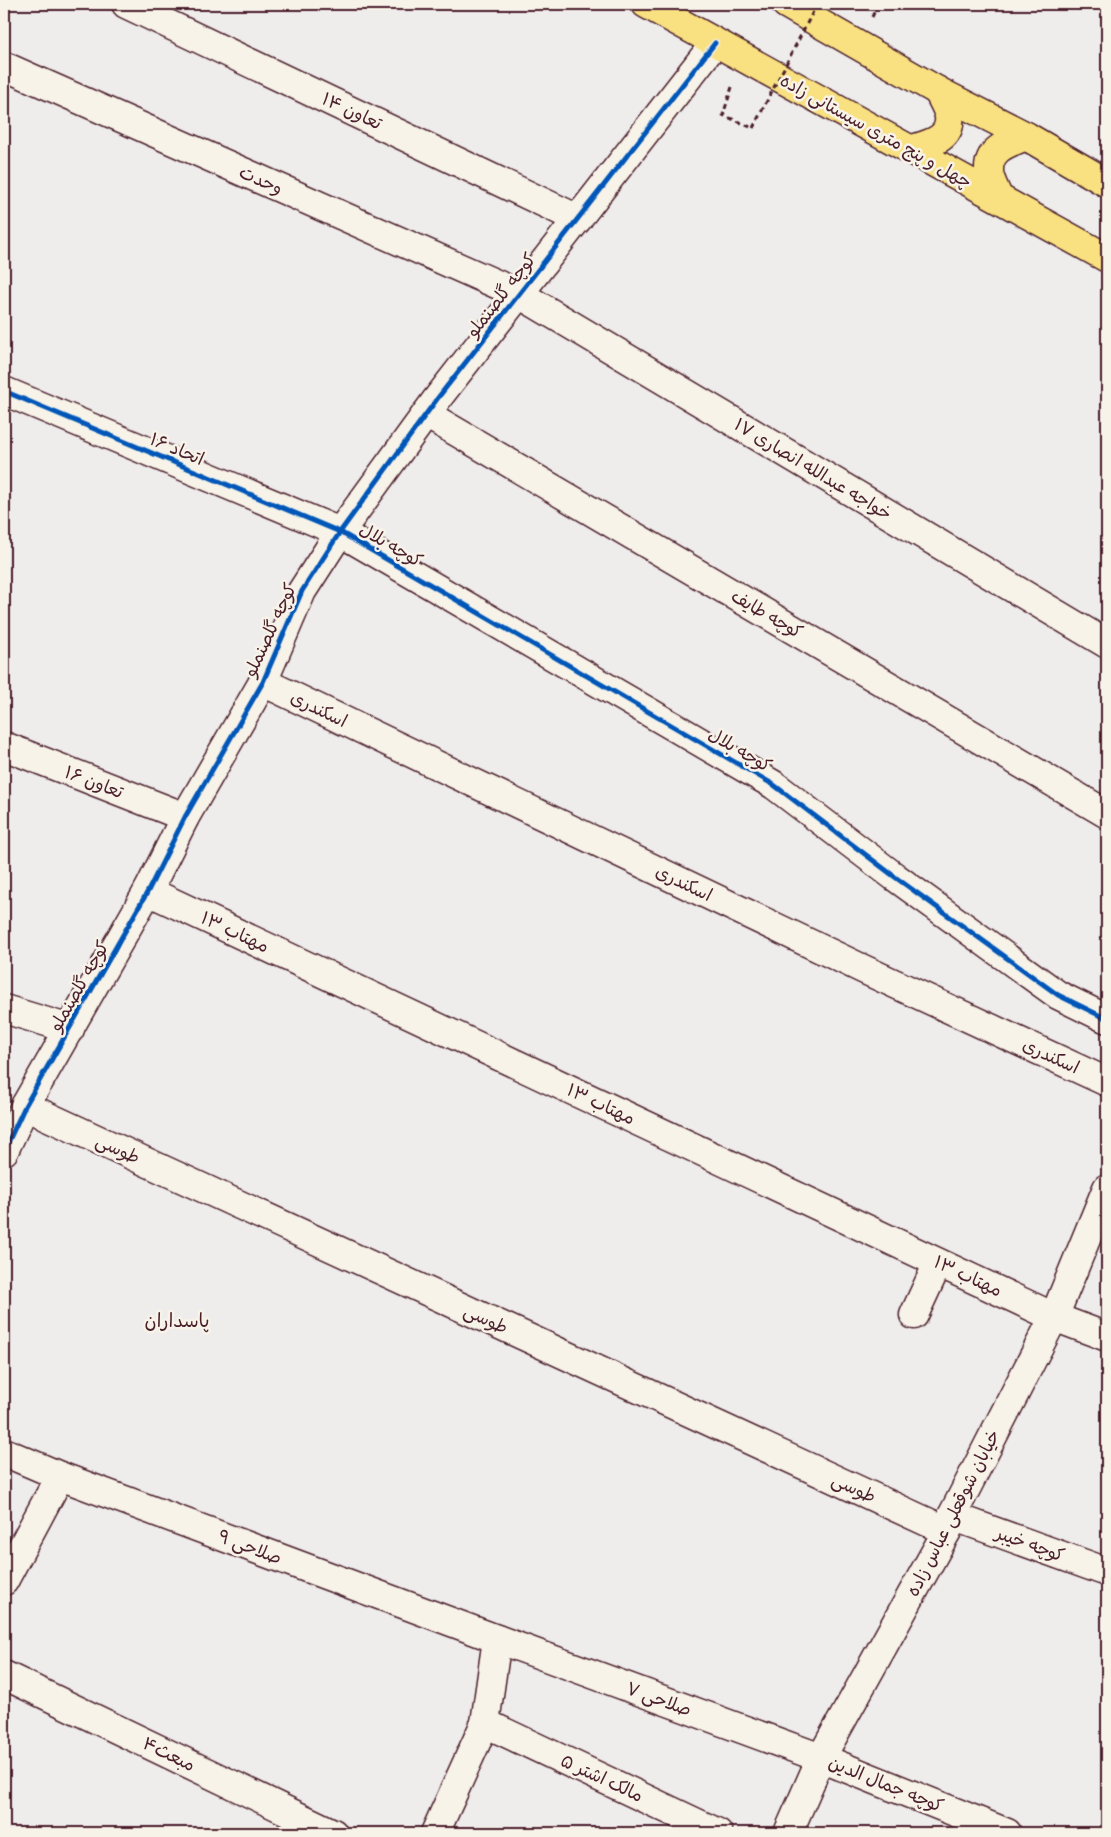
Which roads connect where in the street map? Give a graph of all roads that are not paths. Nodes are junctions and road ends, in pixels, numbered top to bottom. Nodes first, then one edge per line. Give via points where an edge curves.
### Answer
1 (126, 4) edge
2 (646, 4) edge
3 (786, 4) edge
4 (715, 43) junction
5 (4, 66) edge
6 (938, 90) junction
7 (1026, 136) junction
8 (910, 150) junction
9 (1107, 183) edge
10 (998, 197) junction
11 (578, 219) junction
12 (1107, 258) edge
13 (519, 294) junction
14 (4, 391) edge
15 (426, 414) junction
16 (340, 532) junction
17 (1107, 644) edge
18 (263, 682) junction
19 (4, 746) edge
20 (1107, 814) edge
21 (185, 817) junction
22 (148, 891) junction
23 (4, 1009) edge
24 (1107, 1019) edge
25 (70, 1029) junction
26 (1107, 1082) edge
27 (26, 1106) junction
28 (4, 1151) edge
29 (1107, 1188) edge
30 (938, 1263) junction
31 (914, 1315) dead end
32 (1054, 1317) junction
33 (1107, 1337) edge
34 (4, 1452) edge
35 (60, 1476) junction
36 (950, 1523) junction
37 (1107, 1572) edge
38 (4, 1581) edge
39 (497, 1639) junction
40 (4, 1675) edge
41 (485, 1723) junction
42 (821, 1758) junction
43 (333, 1833) edge
44 (434, 1833) edge
45 (718, 1833) edge
46 (788, 1833) edge
47 (1007, 1833) edge

1 - 11 street, تعاون ۱۴
2 - 4 highway, چهل و پنج متری سیستانی زاده
3 - 6 highway
4 - 8 highway, چهل و پنج متری سیستانی زاده
4 - 11 street, کوچه گلصنملو
5 - 13 street, وحدت
6 - 7 highway
6 - 8 highway via 949,118 946,132 934,143
7 - 9 highway
7 - 10 highway via 1001,146 992,157 989,172
8 - 10 highway, چهل و پنج متری سیستانی زاده
10 - 12 highway, چهل و پنج متری سیستانی زاده
11 - 13 street, کوچه گلصنملو
13 - 15 street, کوچه گلصنملو
13 - 17 street, خواجه عبدالله انصاری ۱۷
14 - 16 street, اتحاد ۱۶
15 - 16 street, کوچه گلصنملو
15 - 20 street, کوچه طایف
16 - 18 street, کوچه گلصنملو via 302,591
16 - 24 street, کوچه بلال via 774,785 1058,995
18 - 21 street, کوچه گلصنملو
18 - 26 street, اسکندری
19 - 21 street, تعاون ۱۶
21 - 22 street, کوچه گلصنملو
22 - 25 street, کوچه گلصنملو
22 - 30 street, مهتاب ۱۳
23 - 25 street
25 - 27 street, کوچه گلصنملو
27 - 28 street, کوچه گلصنملو
27 - 36 street, طوسی
29 - 32 street, خیابان شوقعلی عباس زاده
30 - 31 street
30 - 32 street, مهتاب ۱۳
32 - 33 street, مهتاب ۱۳
32 - 36 street, خیابان شوقعلی عباس زاده
34 - 35 street, صلاحی ۹
35 - 38 street
35 - 39 street, صلاحی ۹
36 - 37 street, کوچه خیبر
36 - 42 street, خیابان شوقعلی عباس زاده
39 - 41 street
39 - 42 street, صلاحی ۷
40 - 43 street, مبعث۴
41 - 44 street
41 - 45 street, مالک اشتر ۵
42 - 46 street, خیابان شوقعلی عباس زاده
42 - 47 street, کوچه جمال الدین

